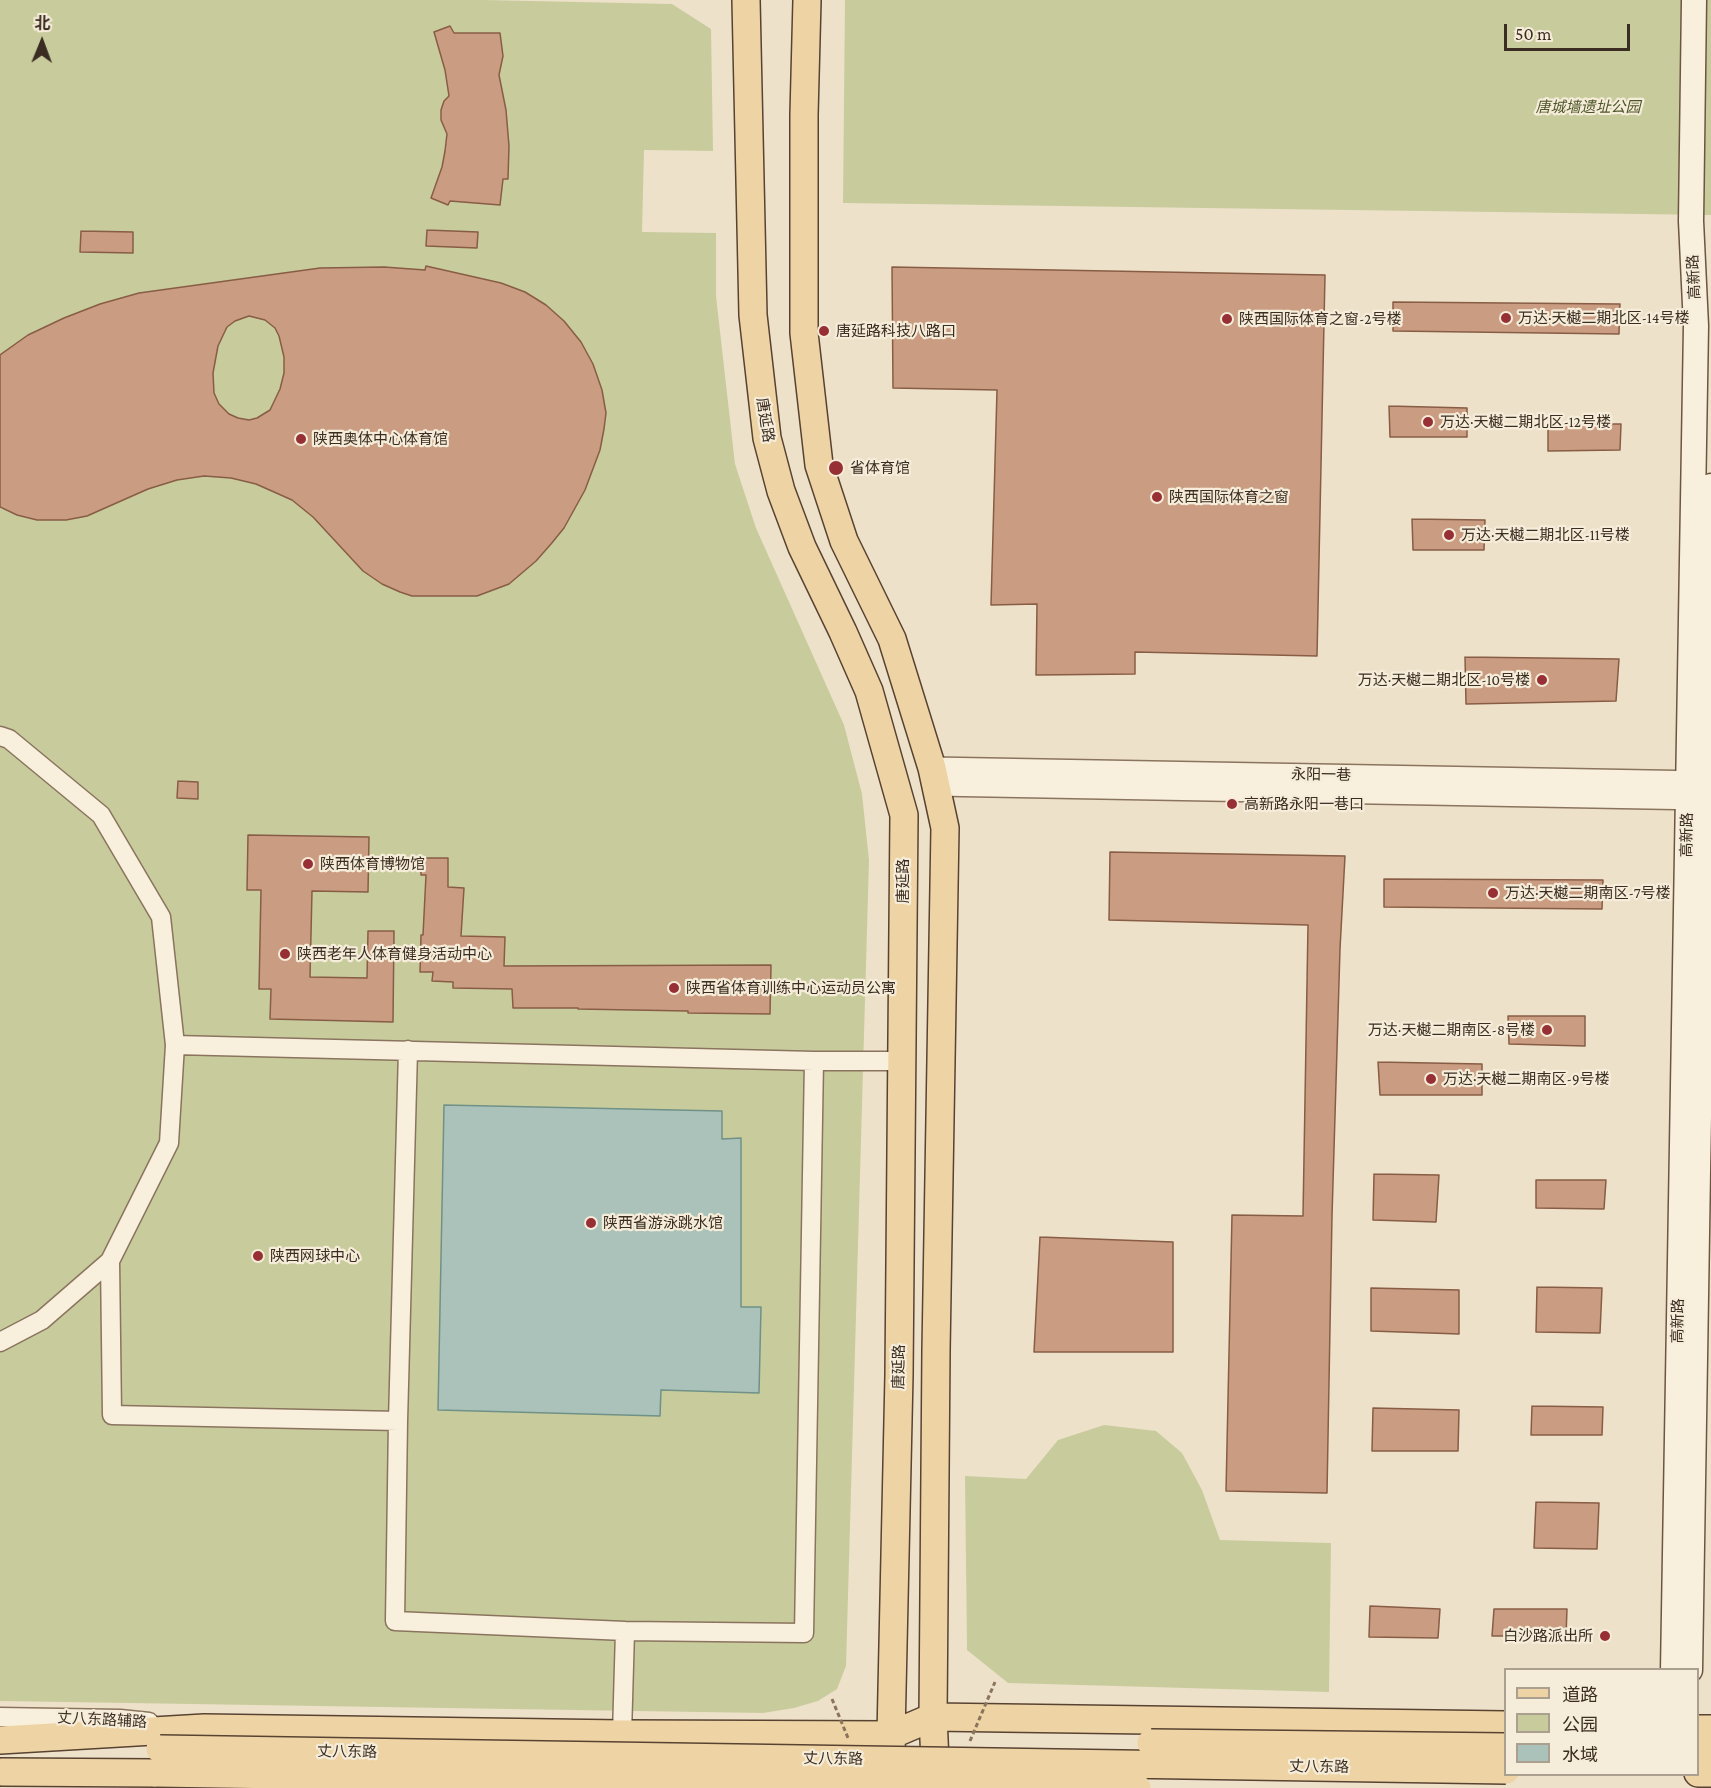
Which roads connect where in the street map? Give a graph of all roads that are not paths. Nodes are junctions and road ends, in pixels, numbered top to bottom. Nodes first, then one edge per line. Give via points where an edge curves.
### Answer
1 (746, 0) edge
2 (807, 0) edge
3 (1694, 0) edge
4 (1711, 486) edge
5 (0, 736) edge
6 (934, 776) junction
7 (1701, 790) edge
8 (175, 1045) junction
9 (408, 1050) junction
10 (814, 1060) junction
11 (902, 1061) junction
12 (1696, 1171) edge
13 (110, 1261) junction
14 (0, 1342) edge
15 (398, 1421) junction
16 (626, 1631) junction
17 (1673, 1668) edge
18 (1690, 1668) edge
19 (933, 1716) junction
20 (1054, 1719) junction
21 (1504, 1725) edge
22 (2, 1732) edge
23 (622, 1734) junction
24 (891, 1735) junction
25 (1504, 1748) edge
26 (158, 1761) junction
27 (1504, 1770) edge
28 (1, 1772) edge
29 (92, 1788) edge
30 (892, 1788) edge
31 (936, 1788) edge
32 (1137, 1788) edge

1 - 11 main road, 唐延路 via 753,315 767,438 802,547 869,691 904,815
2 - 6 main road via 804,333 819,465 844,541 892,639
3 - 7 main road, 高新路 via 1691,221 1696,326
4 - 7 main road, 高新路
5 - 8 street via 9,739 101,815 161,917
6 - 7 street, 永阳一巷
6 - 19 main road via 945,828
7 - 12 main road, 高新路
8 - 9 street
8 - 13 street via 169,1143
9 - 10 street
9 - 15 street
10 - 11 street
10 - 16 street via 804,1633
11 - 24 main road, 唐延路 via 900,1375
12 - 17 main road, 高新路
12 - 18 main road, 高新路
13 - 14 street via 42,1320
13 - 15 street via 112,1415
15 - 16 street via 395,1621
16 - 23 street
19 - 20 main road
19 - 24 main road, 丈八东路
19 - 31 main road
20 - 21 main road
20 - 25 main road, bridge via 1151,1743
22 - 23 main road, 丈八东路 via 204,1728
22 - 26 main road
23 - 24 main road, 丈八东路
24 - 30 main road, 唐延路
26 - 27 main road, 丈八东路, bridge
26 - 28 main road
26 - 32 main road, 丈八东路, bridge
28 - 29 main road

